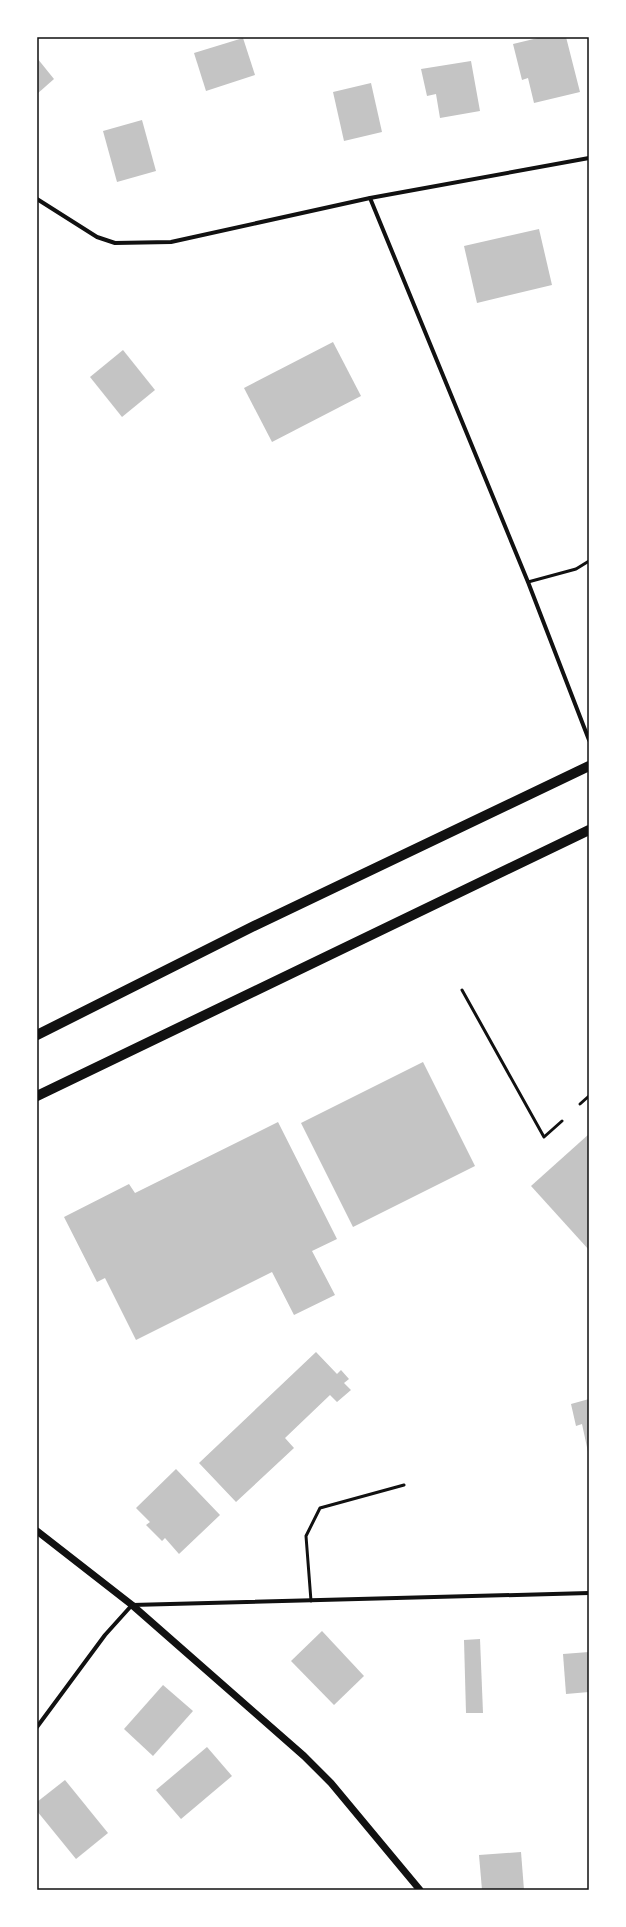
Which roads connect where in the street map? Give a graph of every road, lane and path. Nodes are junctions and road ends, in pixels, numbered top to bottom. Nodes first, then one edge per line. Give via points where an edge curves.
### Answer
1 (589, 158) edge
2 (370, 198) junction
3 (37, 199) edge
4 (589, 561) edge
5 (528, 582) junction
6 (589, 740) edge
7 (589, 766) edge
8 (589, 830) edge
9 (462, 990) dead end
10 (37, 1035) edge
11 (37, 1096) edge
12 (589, 1096) edge
13 (580, 1104) dead end
14 (562, 1120) dead end
15 (404, 1485) dead end
16 (37, 1531) edge
17 (589, 1593) edge
18 (311, 1601) junction
19 (132, 1605) junction
20 (37, 1727) edge
21 (420, 1890) edge

1 - 2 street
2 - 3 street via 171,242 115,243 97,237
2 - 5 street
4 - 5 lane via 576,568
5 - 6 street
7 - 10 main road via 254,926
8 - 11 main road
9 - 14 lane via 544,1137
12 - 13 lane
15 - 18 lane via 320,1508 306,1536
16 - 19 street
17 - 18 street
18 - 19 street
19 - 20 street via 105,1635
19 - 21 street via 304,1756 331,1783

